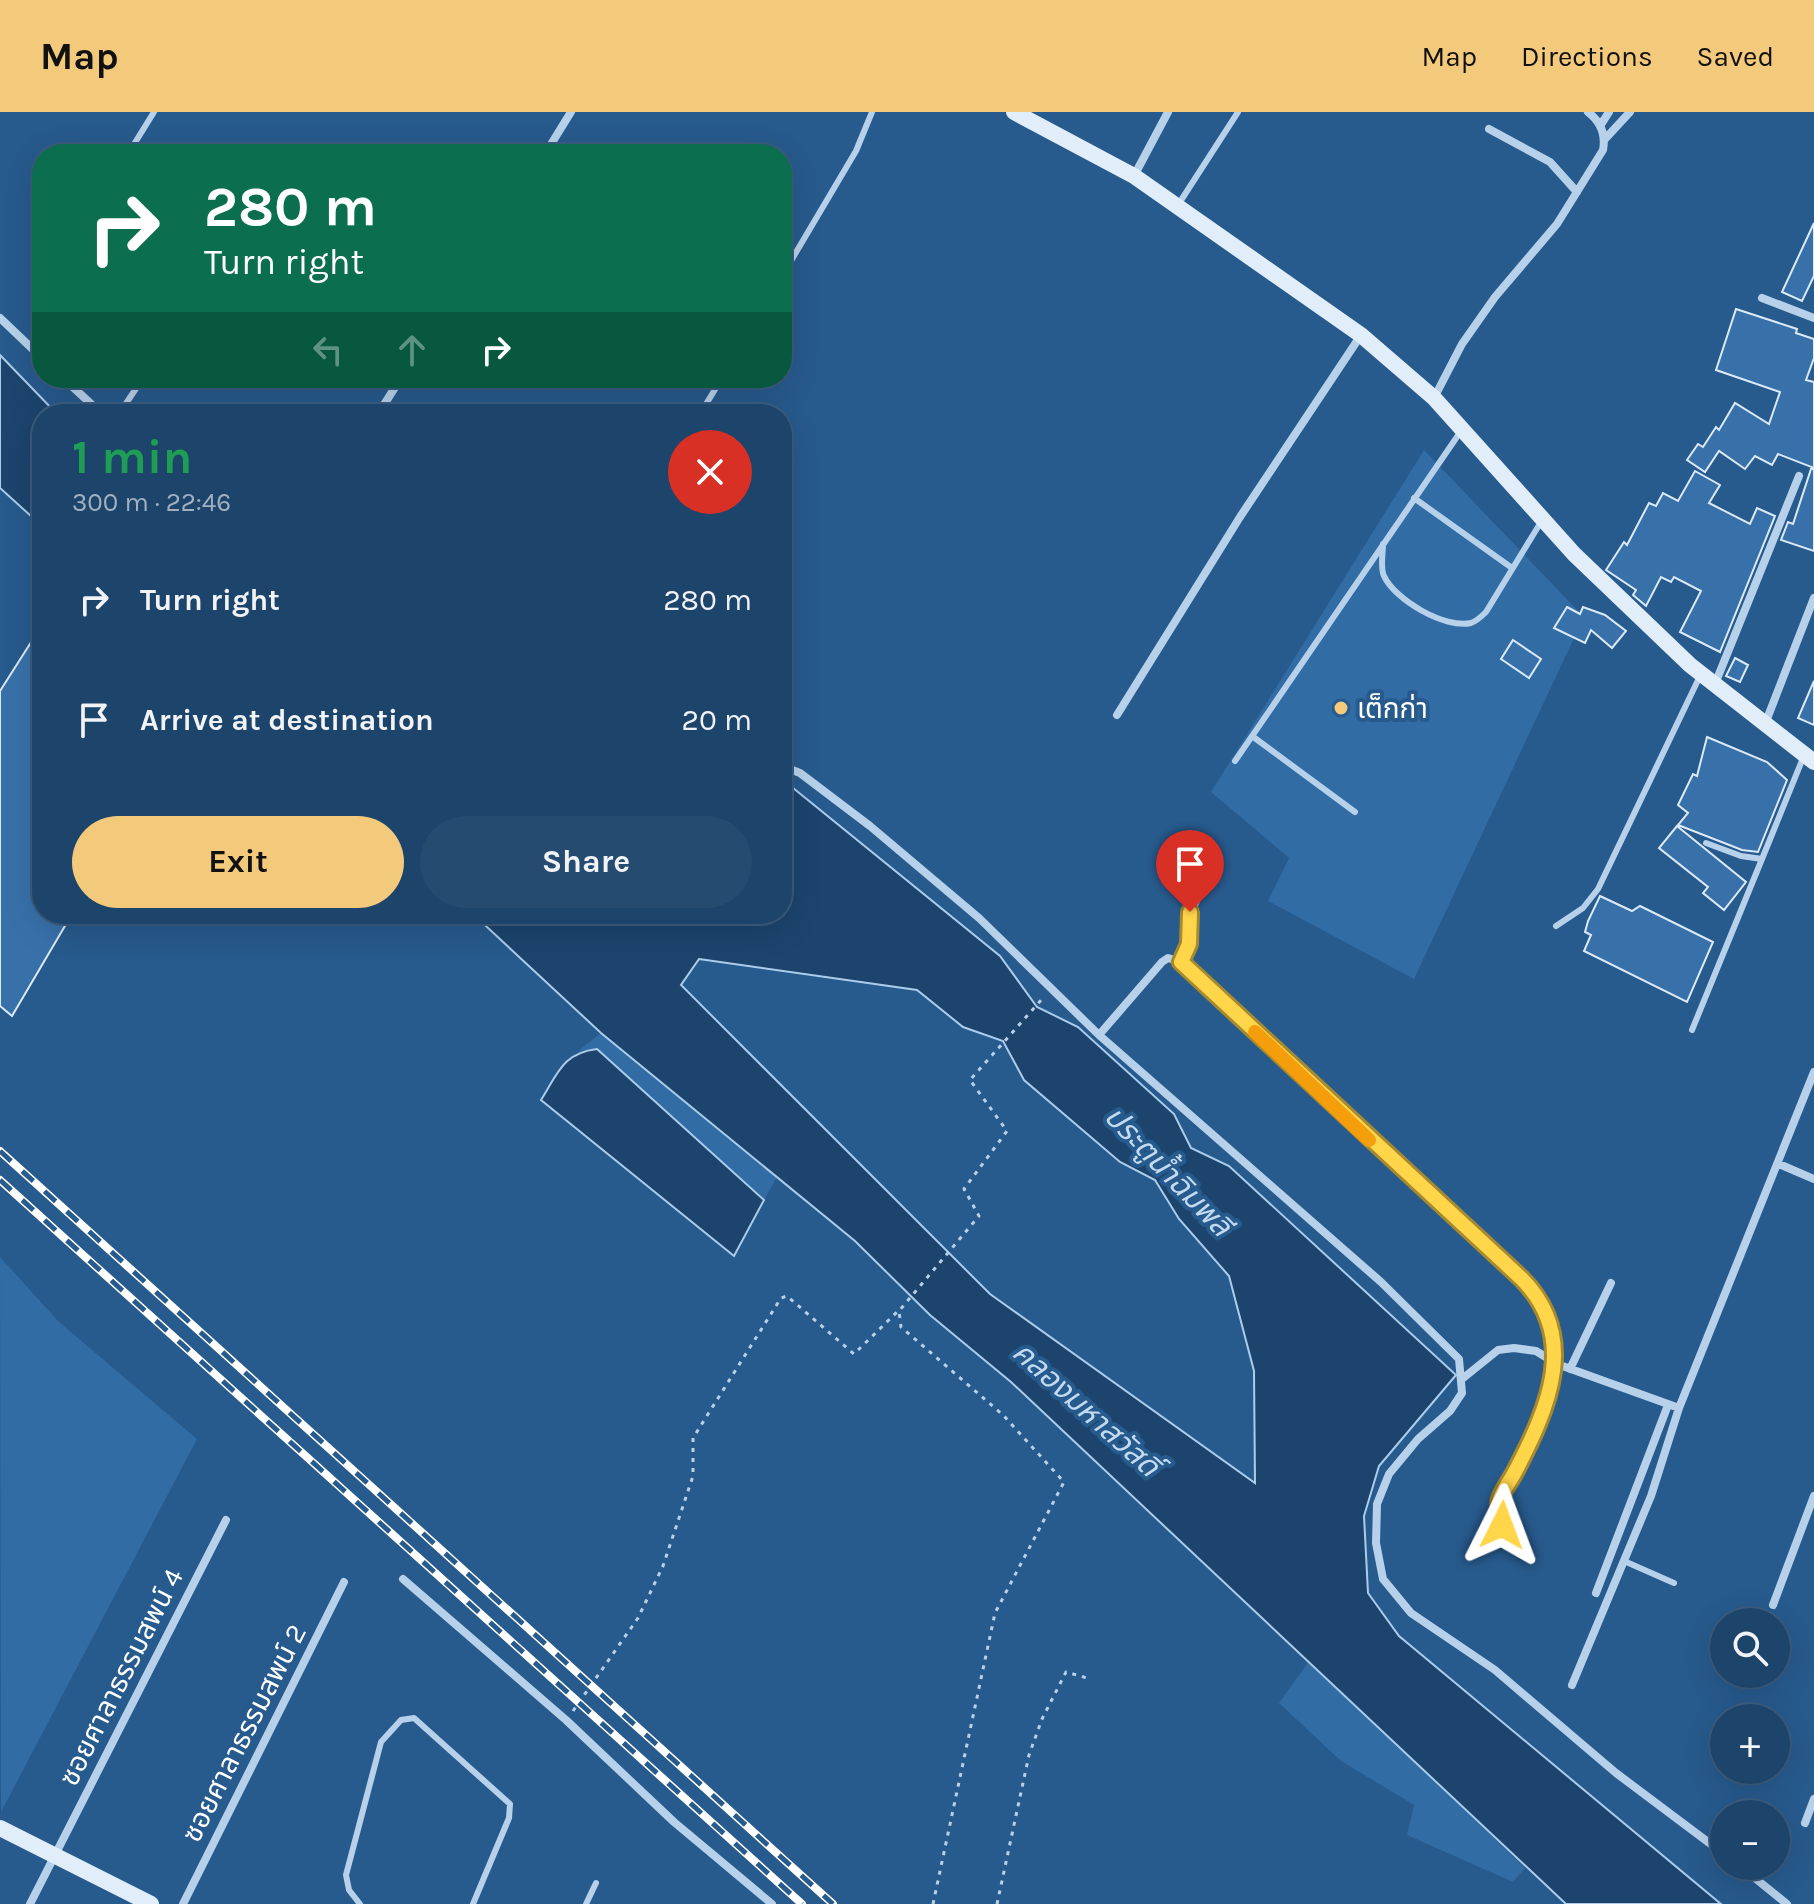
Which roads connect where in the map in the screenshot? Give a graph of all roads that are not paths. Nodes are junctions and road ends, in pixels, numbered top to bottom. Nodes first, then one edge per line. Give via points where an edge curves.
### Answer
1 (154, 112) edge
2 (571, 112) edge
3 (872, 112) edge
4 (1014, 112) edge
5 (1168, 112) edge
6 (1238, 112) edge
7 (1588, 112) edge
8 (1609, 112) edge
9 (1630, 112) edge
10 (1600, 126) junction
11 (1489, 129) dead end
12 (1605, 139) junction
13 (134, 144) edge
14 (551, 144) edge
15 (1134, 176) junction
16 (1577, 192) junction
17 (1178, 205) junction
18 (792, 259) edge
19 (1762, 298) dead end
20 (0, 318) edge
21 (1814, 318) edge
22 (1361, 335) junction
23 (32, 348) edge
24 (74, 388) edge
25 (1434, 398) junction
26 (91, 404) edge
27 (1462, 429) junction
28 (1799, 476) dead end
29 (1414, 498) junction
30 (1542, 520) junction
31 (1383, 544) junction
32 (1512, 568) junction
33 (1814, 598) edge
34 (1701, 673) junction
35 (1715, 684) junction
36 (1117, 715) dead end
37 (1765, 724) junction
38 (1252, 736) junction
39 (1809, 759) edge
40 (1235, 761) dead end
41 (792, 770) edge
42 (1355, 812) dead end
43 (1706, 843) dead end
44 (1762, 859) junction
45 (1196, 901) dead end
46 (1556, 926) dead end
47 (1181, 962) junction
48 (1692, 1030) dead end
49 (1099, 1035) junction
50 (1814, 1072) edge
51 (1779, 1164) junction
52 (1814, 1179) edge
53 (1611, 1283) dead end
54 (1557, 1364) junction
55 (1570, 1369) junction
56 (1462, 1379) junction
57 (1668, 1405) junction
58 (1679, 1408) junction
59 (1814, 1496) edge
60 (226, 1520) dead end
61 (1502, 1525) dead end
62 (1624, 1561) junction
63 (403, 1579) dead end
64 (344, 1582) dead end
65 (1674, 1583) dead end
66 (1596, 1593) dead end
67 (1773, 1605) dead end
68 (1572, 1685) dead end
69 (1814, 1799) edge
70 (1805, 1823) dead end
71 (0, 1828) edge
72 (1710, 1844) edge
73 (55, 1855) junction
74 (1757, 1880) edge
75 (596, 1883) dead end
76 (30, 1904) edge
77 (151, 1904) edge
78 (183, 1904) edge
79 (360, 1904) edge
80 (473, 1904) edge
81 (586, 1904) edge
82 (772, 1904) edge
83 (1787, 1904) edge

1 - 13 lane
2 - 14 street
3 - 18 lane via 856,151
4 - 15 street
5 - 15 street
6 - 17 lane
7 - 10 street
8 - 10 street
9 - 12 street
10 - 12 street
11 - 16 street via 1550,162
12 - 16 street
15 - 17 street
16 - 25 street via 1462,344
17 - 22 street
19 - 21 street
20 - 23 street
22 - 25 street
22 - 36 street
24 - 26 street
25 - 27 street
27 - 29 lane
27 - 30 street
28 - 35 street
29 - 31 lane
29 - 32 lane
30 - 32 lane
30 - 34 street
31 - 32 lane via 1383,574 1397,594 1424,613 1460,623 1474,623 1486,612
31 - 38 lane
33 - 37 street
34 - 35 street
34 - 46 lane via 1598,889 1583,908
35 - 37 street
37 - 39 street
38 - 40 lane
38 - 42 lane
39 - 44 lane
41 - 49 street via 967,908
43 - 44 lane
44 - 48 lane
45 - 47 street
47 - 49 street via 1162,962
47 - 54 street via 1532,1290 1552,1324
49 - 56 street via 1381,1282 1459,1359
50 - 51 street
51 - 52 street
51 - 58 street
53 - 55 street
54 - 55 street
54 - 56 street via 1536,1351 1498,1350
54 - 61 street via 1537,1424 1501,1491 1497,1507
55 - 57 street
56 - 72 street via 1462,1393 1450,1411 1389,1474 1377,1504 1376,1543 1383,1579 1411,1613 1495,1670 1616,1773
57 - 58 street
57 - 66 street
58 - 62 street
59 - 67 street
60 - 73 street, ซอยศาลาธรรมสพน์ 4
62 - 65 lane
62 - 68 street
63 - 82 street
64 - 78 street, ซอยศาลาธรรมสพน์ 2
69 - 70 street
71 - 73 street
73 - 76 street, ซอยศาลาธรรมสพน์ 4
73 - 77 street
74 - 83 street
75 - 81 lane
79 - 80 lane via 346,1875 381,1742 401,1720 414,1718 510,1804

